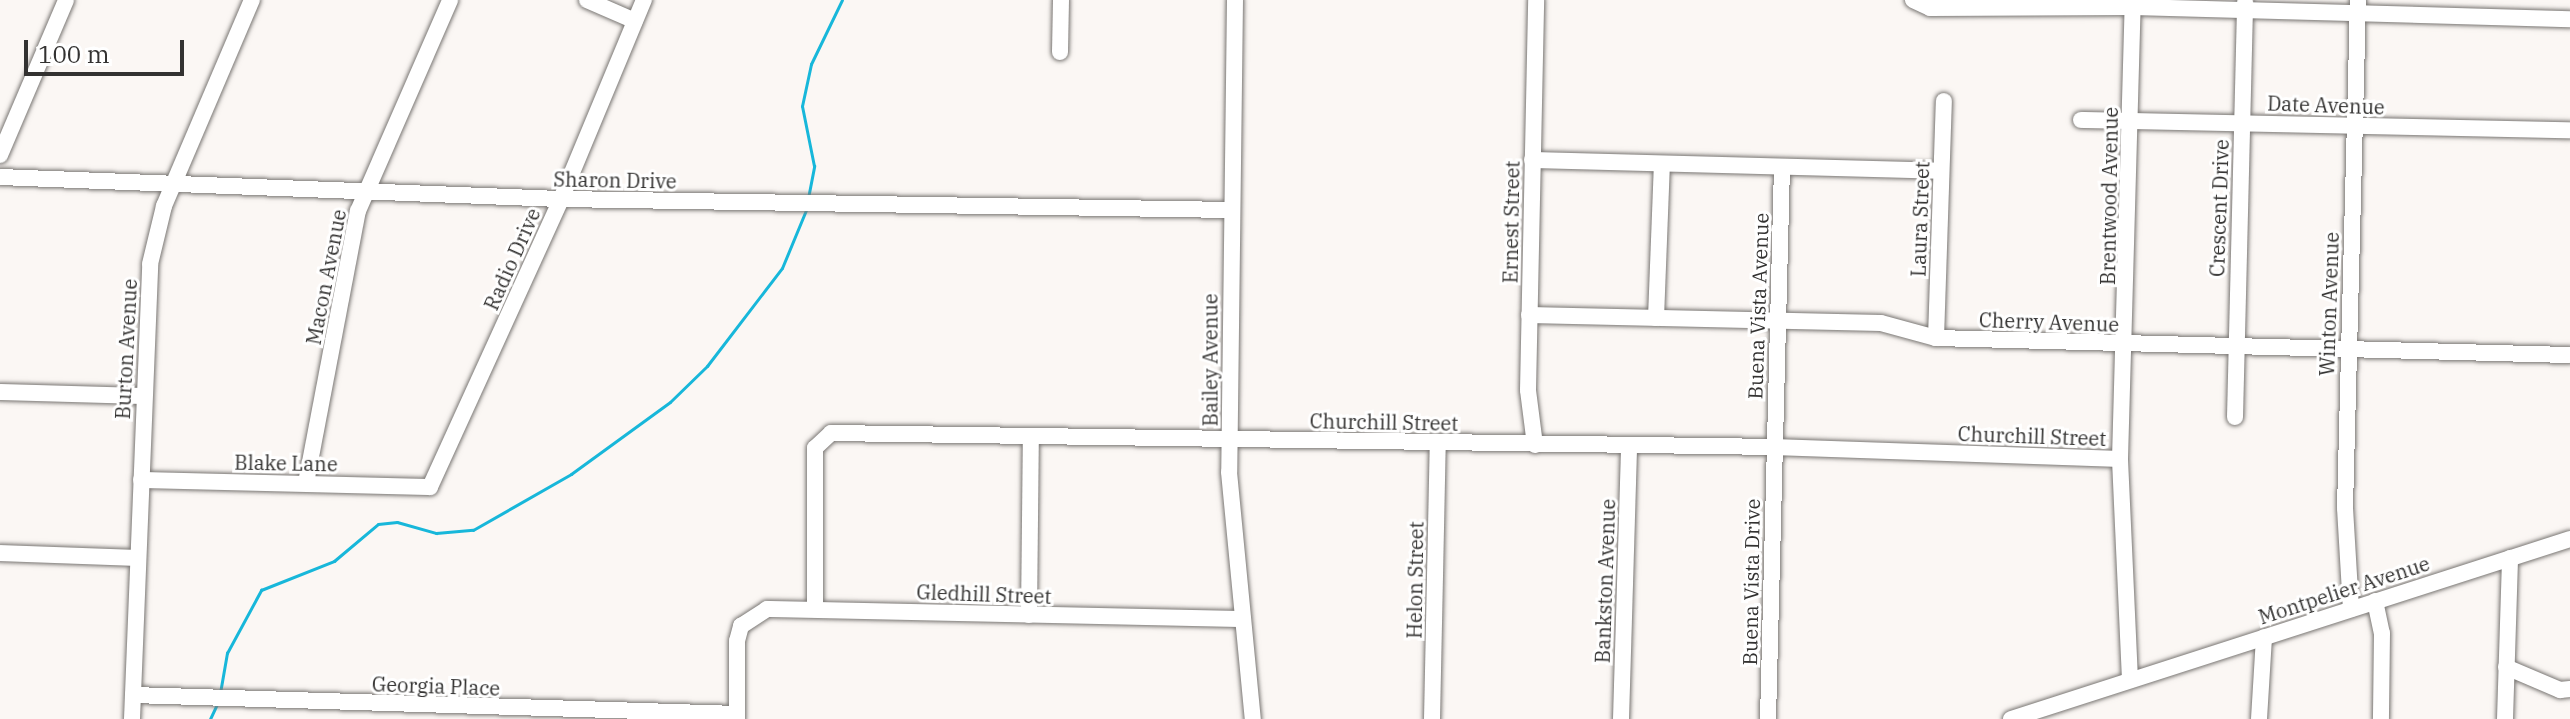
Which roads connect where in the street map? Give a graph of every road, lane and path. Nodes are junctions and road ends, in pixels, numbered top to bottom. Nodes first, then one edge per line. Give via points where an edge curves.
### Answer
1 (66, 0) edge
2 (252, 0) edge
3 (450, 0) edge
4 (587, 0) edge
5 (644, 0) edge
6 (1061, 0) edge
7 (1235, 0) edge
8 (1536, 0) edge
9 (1913, 0) edge
10 (2041, 4) edge
11 (2133, 4) edge
12 (2245, 6) edge
13 (2358, 7) edge
14 (2570, 19) edge
15 (635, 21) junction
16 (1060, 52) dead end
17 (1944, 101) dead end
18 (2130, 118) junction
19 (2081, 120) dead end
20 (2241, 122) junction
21 (2354, 126) junction
22 (2570, 130) edge
23 (0, 155) edge
24 (1532, 160) junction
25 (1662, 164) junction
26 (1782, 167) junction
27 (1941, 171) junction
28 (0, 177) edge
29 (173, 183) junction
30 (366, 192) junction
31 (561, 199) junction
32 (1230, 210) junction
33 (1529, 315) junction
34 (1656, 318) junction
35 (1778, 321) junction
36 (1936, 338) junction
37 (2125, 344) junction
38 (2235, 346) junction
39 (2347, 350) junction
40 (2570, 355) edge
41 (0, 392) edge
42 (143, 396) junction
43 (2235, 417) dead end
44 (1031, 438) junction
45 (1230, 440) junction
46 (1438, 442) junction
47 (1535, 445) junction
48 (1629, 445) junction
49 (1774, 447) junction
50 (2120, 459) junction
51 (141, 480) junction
52 (306, 483) junction
53 (430, 487) joint
54 (2570, 539) edge
55 (0, 553) edge
56 (137, 558) junction
57 (2510, 558) junction
58 (2375, 601) junction
59 (815, 609) junction
60 (2351, 609) junction
61 (1029, 615) junction
62 (1243, 619) junction
63 (2264, 637) junction
64 (2506, 667) junction
65 (2130, 680) junction
66 (2570, 689) edge
67 (133, 695) junction
68 (395, 712) edge
69 (737, 717) edge
70 (132, 719) edge
71 (1253, 719) edge
72 (1432, 719) edge
73 (1621, 719) edge
74 (1768, 719) edge
75 (2011, 719) edge
76 (2259, 719) edge
77 (2381, 719) edge
78 (2505, 719) edge

1 - 23 street
2 - 29 street, Burton Avenue
3 - 30 street, Macon Avenue
4 - 15 street
5 - 15 street, Radio Drive
6 - 16 street
7 - 32 street, Bailey Avenue
8 - 24 street, Ernest Street
9 - 10 street via 1930,8
10 - 11 street
11 - 12 street
11 - 18 street, Brentwood Avenue
12 - 13 street
12 - 20 street, Crescent Drive
13 - 14 street
13 - 21 street, Winton Avenue
15 - 31 street, Radio Drive
17 - 27 street, Laura Street
18 - 19 street, Date Avenue
18 - 20 street, Date Avenue
18 - 37 street, Brentwood Avenue
20 - 21 street, Date Avenue
20 - 38 street, Crescent Drive
21 - 22 street, Date Avenue
21 - 39 street, Winton Avenue
24 - 25 street
24 - 33 street, Ernest Street
25 - 26 street
25 - 34 street
26 - 27 street
26 - 35 street, Buena Vista Avenue
27 - 36 street, Laura Street
28 - 29 street, Sharon Drive
29 - 30 street, Sharon Drive
29 - 42 street, Burton Avenue via 150,264
30 - 31 street, Sharon Drive
30 - 52 street, Macon Avenue
31 - 32 street, Sharon Drive
31 - 53 street, Radio Drive
32 - 45 street, Bailey Avenue
33 - 34 street, Cherry Avenue
33 - 47 street, Ernest Street via 1529,427
34 - 35 street, Cherry Avenue
35 - 36 street, Cherry Avenue via 1881,323
35 - 49 street, Buena Vista Avenue
36 - 37 street, Cherry Avenue
37 - 38 street, Cherry Avenue
37 - 50 street, Brentwood Avenue
38 - 39 street, Cherry Avenue
38 - 43 street, Crescent Drive
39 - 40 street, Cherry Avenue
39 - 60 street, Winton Avenue via 2345,508
41 - 42 street
42 - 51 street, Burton Avenue
44 - 45 street, Churchill Street
44 - 59 street, Churchill Street via 831,433 821,437 815,448
44 - 61 street
45 - 46 street, Churchill Street
45 - 62 street, Bailey Avenue
46 - 47 street, Churchill Street
46 - 72 street, Helon Street
47 - 48 street, Churchill Street
48 - 49 street, Churchill Street
48 - 73 street, Bankston Avenue
49 - 50 street, Churchill Street
49 - 74 street, Buena Vista Drive
50 - 65 street, Brentwood Avenue
51 - 52 street, Blake Lane
51 - 56 street, Burton Avenue
52 - 53 street, Blake Lane
54 - 57 street, Montpelier Avenue
55 - 56 street
56 - 67 street, Burton Avenue
57 - 58 street, Montpelier Avenue
57 - 64 street
58 - 60 street, Montpelier Avenue
58 - 77 street via 2382,633
59 - 61 street, Gledhill Street
59 - 69 street, Gledhill Street via 758,612 741,626
60 - 63 street, Montpelier Avenue
61 - 62 street, Gledhill Street
62 - 71 street, Bailey Avenue
63 - 65 street, Montpelier Avenue
63 - 76 street
64 - 66 street via 2560,690
64 - 78 street
65 - 75 street, Montpelier Avenue
67 - 68 street, Georgia Place
67 - 70 street, Burton Avenue
68 - 69 street, Georgia Place

